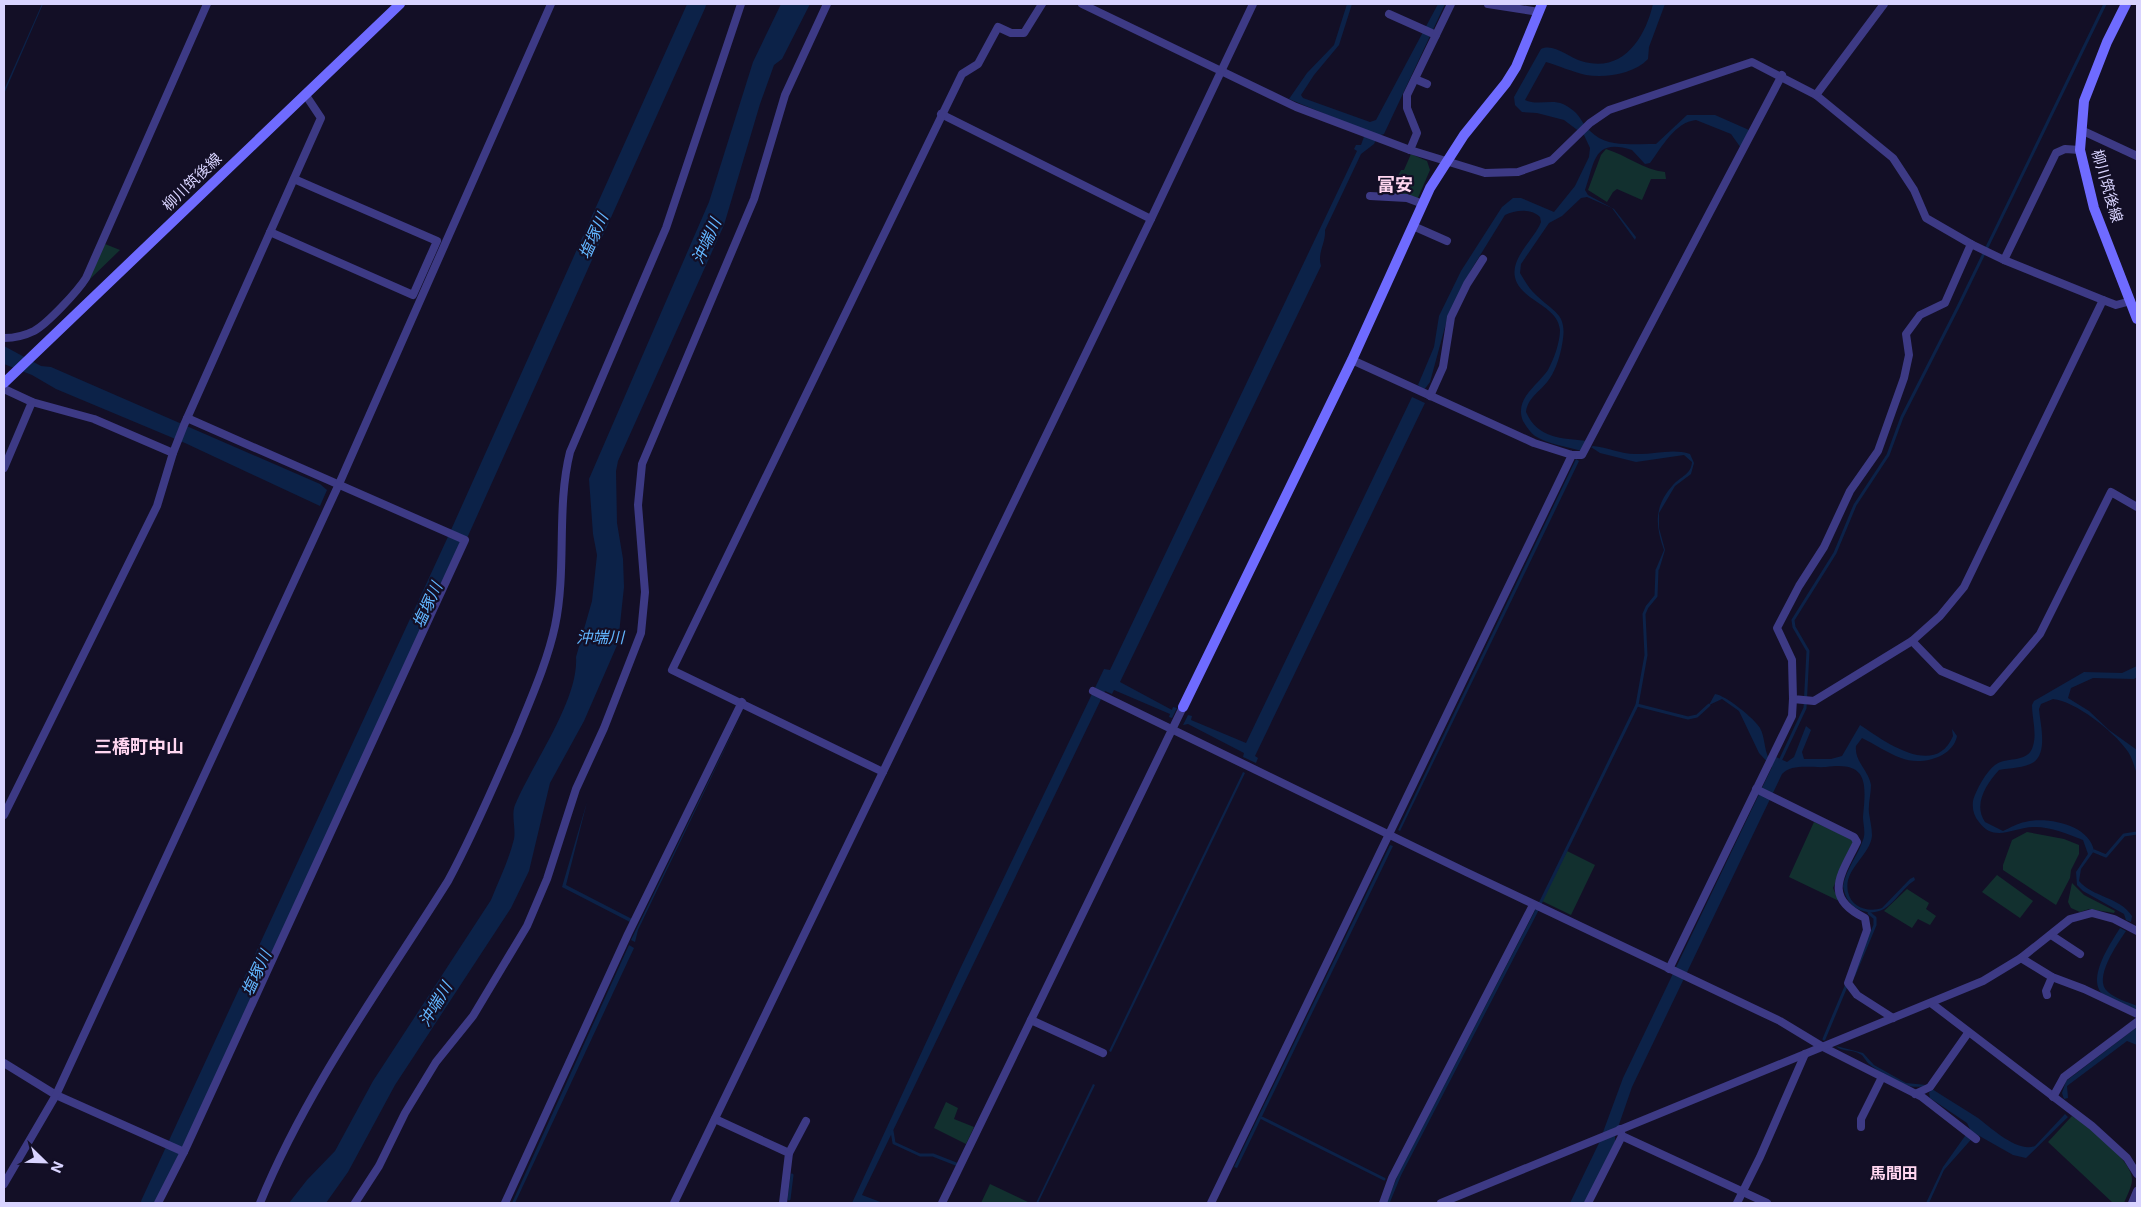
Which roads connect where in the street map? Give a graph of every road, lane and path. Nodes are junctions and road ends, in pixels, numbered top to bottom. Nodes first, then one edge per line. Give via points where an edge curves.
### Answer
1 (207, 4) edge
2 (400, 4) edge
3 (551, 4) edge
4 (741, 4) edge
5 (827, 4) edge
6 (1042, 4) edge
7 (1083, 4) edge
8 (1253, 4) edge
9 (1451, 4) edge
10 (1488, 4) edge
11 (1884, 4) edge
12 (2126, 4) edge
13 (1540, 8) edge
14 (1389, 14) dead end
15 (1436, 35) junction
16 (1222, 70) junction
17 (1782, 75) junction
18 (1415, 79) junction
19 (1427, 84) dead end
20 (305, 94) junction
21 (1816, 95) junction
22 (942, 114) junction
23 (2081, 130) junction
24 (1410, 150) junction
25 (2080, 150) junction
26 (2137, 156) edge
27 (1446, 162) junction
28 (294, 180) junction
29 (1370, 196) dead end
30 (1423, 204) junction
31 (1151, 220) junction
32 (1413, 226) junction
33 (270, 232) junction
34 (1447, 241) dead end
35 (1971, 244) junction
36 (1483, 259) dead end
37 (2004, 260) junction
38 (2103, 300) junction
39 (2131, 301) junction
40 (2137, 319) edge
41 (4, 338) edge
42 (1352, 360) junction
43 (4, 383) edge
44 (4, 389) edge
45 (1428, 396) junction
46 (32, 402) junction
47 (186, 421) junction
48 (174, 450) junction
49 (1572, 455) junction
50 (4, 468) edge
51 (339, 484) junction
52 (2137, 507) edge
53 (1912, 641) junction
54 (1093, 691) dead end
55 (1792, 699) junction
56 (742, 702) junction
57 (1184, 707) joint
58 (1174, 726) junction
59 (883, 772) junction
60 (1756, 789) junction
61 (4, 815) edge
62 (1389, 835) junction
63 (1534, 905) junction
64 (2137, 931) edge
65 (2050, 935) junction
66 (2080, 954) dead end
67 (2021, 958) junction
68 (1669, 969) junction
69 (2052, 977) junction
70 (2047, 995) dead end
71 (1931, 1003) junction
72 (2137, 1014) edge
73 (1893, 1018) junction
74 (1031, 1020) junction
75 (2137, 1022) edge
76 (1968, 1032) junction
77 (1823, 1047) junction
78 (1103, 1053) dead end
79 (1805, 1054) junction
80 (4, 1063) edge
81 (1882, 1077) junction
82 (1915, 1094) junction
83 (56, 1095) junction
84 (2053, 1097) junction
85 (715, 1118) junction
86 (806, 1121) dead end
87 (1861, 1127) dead end
88 (1620, 1132) junction
89 (1976, 1139) dead end
90 (184, 1152) junction
91 (789, 1153) junction
92 (2137, 1174) edge
93 (4, 1184) edge
94 (1742, 1192) junction
95 (158, 1203) edge
96 (260, 1203) edge
97 (355, 1203) edge
98 (505, 1203) edge
99 (674, 1203) edge
100 (783, 1203) edge
101 (942, 1203) edge
102 (1211, 1203) edge
103 (1383, 1203) edge
104 (1441, 1203) edge
105 (1588, 1203) edge
106 (1737, 1203) edge
107 (1766, 1203) edge

1 - 41 street via 80,288 36,330
2 - 20 main road, 柳川筑後線
3 - 51 street
4 - 96 street via 666,228 570,452 564,488 555,625 537,685 466,847 314,1094
5 - 97 street via 785,95 754,199 642,464 638,505 645,592 641,633 604,728 576,788 547,879 527,926 472,1016 436,1062
6 - 22 street via 1024,33 1011,33 998,27 978,64 962,74
7 - 16 street
8 - 16 street
9 - 15 street
10 - 13 street
11 - 21 street
12 - 23 main road, 柳川筑後線 via 2084,101
13 - 27 main road via 1511,75
14 - 15 street
15 - 18 street
16 - 24 street via 1296,107
16 - 31 street
17 - 21 street
17 - 27 street via 1752,62 1609,110 1576,135 1552,160 1518,172 1485,173
17 - 49 street via 1594,434 1582,455
18 - 19 street
18 - 24 street via 1407,95 1407,108 1417,133
20 - 28 street via 321,118
20 - 43 main road, 柳川筑後線
21 - 35 street via 1892,158 1914,190 1926,218
22 - 31 street
22 - 56 street via 672,670
23 - 25 main road, 柳川筑後線
23 - 26 street
24 - 27 street
25 - 37 street via 2065,149 2056,153
25 - 39 main road, 柳川筑後線 via 2094,208
27 - 30 main road
28 - 33 street
28 - 33 street via 437,241 413,295
29 - 30 street via 1407,198
30 - 32 main road
31 - 59 street
32 - 34 street
32 - 42 main road
33 - 47 street
35 - 37 street
35 - 55 street via 1945,303 1920,315 1906,334 1909,355 1904,378 1878,451 1850,491 1824,547 1777,628 1792,660
36 - 45 street via 1452,317 1443,367
37 - 38 street
38 - 39 street via 2116,305
38 - 53 street via 1964,587 1940,616
39 - 40 main road, 柳川筑後線
42 - 45 street
42 - 57 main road
44 - 46 street
45 - 49 street via 1534,443
46 - 48 street via 94,418
46 - 50 street
47 - 48 street
47 - 51 street
48 - 61 street via 157,506
49 - 62 street
51 - 83 street
51 - 90 street via 465,540
52 - 53 street via 2111,492 2040,634 1991,692 1941,671
53 - 55 street via 1814,701
54 - 58 street
55 - 60 street via 1792,716
56 - 59 street
56 - 98 street via 628,934
57 - 58 street
58 - 62 street
58 - 74 street
59 - 85 street
60 - 68 street
60 - 73 street via 1854,837 1857,842 1838,882 1848,910 1865,918 1867,930 1848,983 1856,996
62 - 63 street
62 - 102 street
63 - 68 street
63 - 103 street via 1392,1178
64 - 65 street via 2114,919 2092,913 2070,919
65 - 66 street
65 - 67 street
67 - 69 street
67 - 71 street via 1982,982
68 - 77 street via 1780,1021
69 - 70 street
69 - 72 street
71 - 73 street
71 - 76 street
73 - 77 street
74 - 78 street
74 - 101 street
75 - 84 street via 2064,1077
76 - 82 street via 1930,1087
76 - 84 street
77 - 79 street
77 - 81 street
79 - 88 street
79 - 94 street
80 - 83 street
81 - 82 street
81 - 87 street via 1861,1119
82 - 89 street
83 - 90 street
83 - 93 street
84 - 92 street via 2127,1158
85 - 91 street
85 - 99 street
86 - 91 street
88 - 94 street
88 - 104 street
88 - 105 street
90 - 95 street
91 - 100 street
94 - 106 street
94 - 107 street

